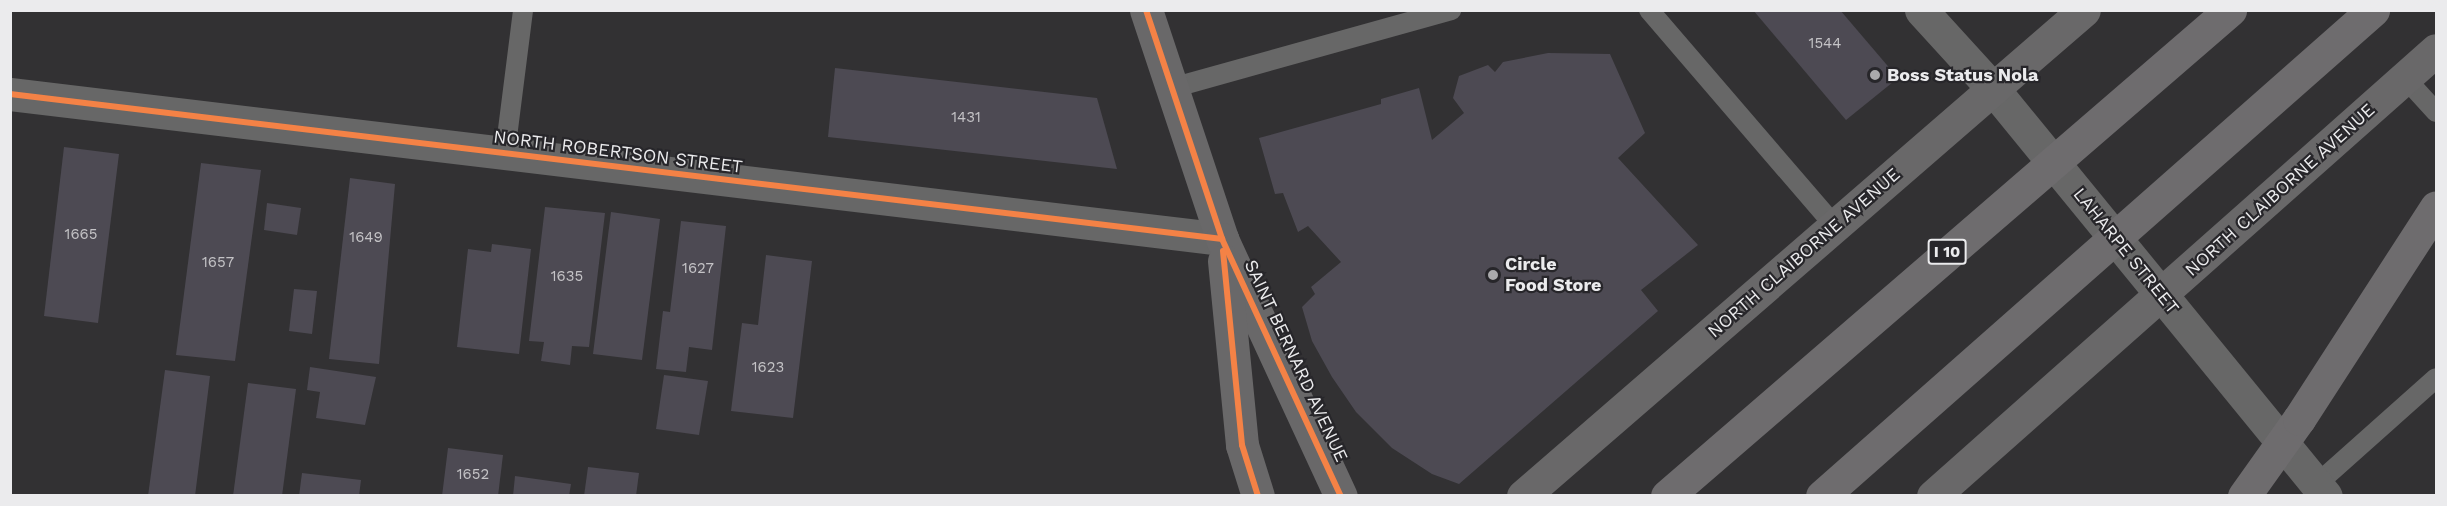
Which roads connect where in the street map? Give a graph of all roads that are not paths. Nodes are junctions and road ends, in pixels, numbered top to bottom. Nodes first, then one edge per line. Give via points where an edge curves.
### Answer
1 (523, 10) edge
2 (1146, 10) edge
3 (1450, 10) edge
4 (1649, 10) edge
5 (1921, 10) edge
6 (2085, 10) edge
7 (2230, 10) edge
8 (2373, 10) edge
9 (2436, 50) edge
10 (2405, 78) junction
11 (1172, 88) junction
12 (1994, 90) junction
13 (10, 94) edge
14 (2436, 112) edge
15 (505, 153) junction
16 (2436, 207) edge
17 (1835, 226) junction
18 (1222, 239) junction
19 (2162, 296) junction
20 (2436, 378) edge
21 (2321, 490) edge
22 (1258, 495) edge
23 (1341, 495) edge
24 (1523, 495) edge
25 (1667, 495) edge
26 (1822, 495) edge
27 (1934, 495) edge
28 (2244, 495) edge

1 - 15 lane
2 - 11 main road, SAINT BERNARD AVENUE
3 - 11 lane
4 - 17 lane
5 - 12 street, LAHARPE STREET
6 - 12 main road, NORTH CLAIBORNE AVENUE
7 - 25 highway, I 10, bridge
8 - 26 highway, bridge
9 - 10 main road, NORTH CLAIBORNE AVENUE
10 - 14 lane
10 - 19 main road, NORTH CLAIBORNE AVENUE
11 - 18 main road, SAINT BERNARD AVENUE
12 - 17 main road, NORTH CLAIBORNE AVENUE
12 - 19 street, LAHARPE STREET
13 - 15 street, NORTH ROBERTSON STREET
15 - 18 street, NORTH ROBERTSON STREET
16 - 28 highway, bridge via 2299,419
17 - 24 main road, NORTH CLAIBORNE AVENUE
18 - 22 main road, SAINT BERNARD AVENUE via 1242,445
18 - 23 main road, SAINT BERNARD AVENUE via 1305,410
19 - 21 street, LAHARPE STREET
19 - 27 main road, NORTH CLAIBORNE AVENUE
20 - 21 lane

